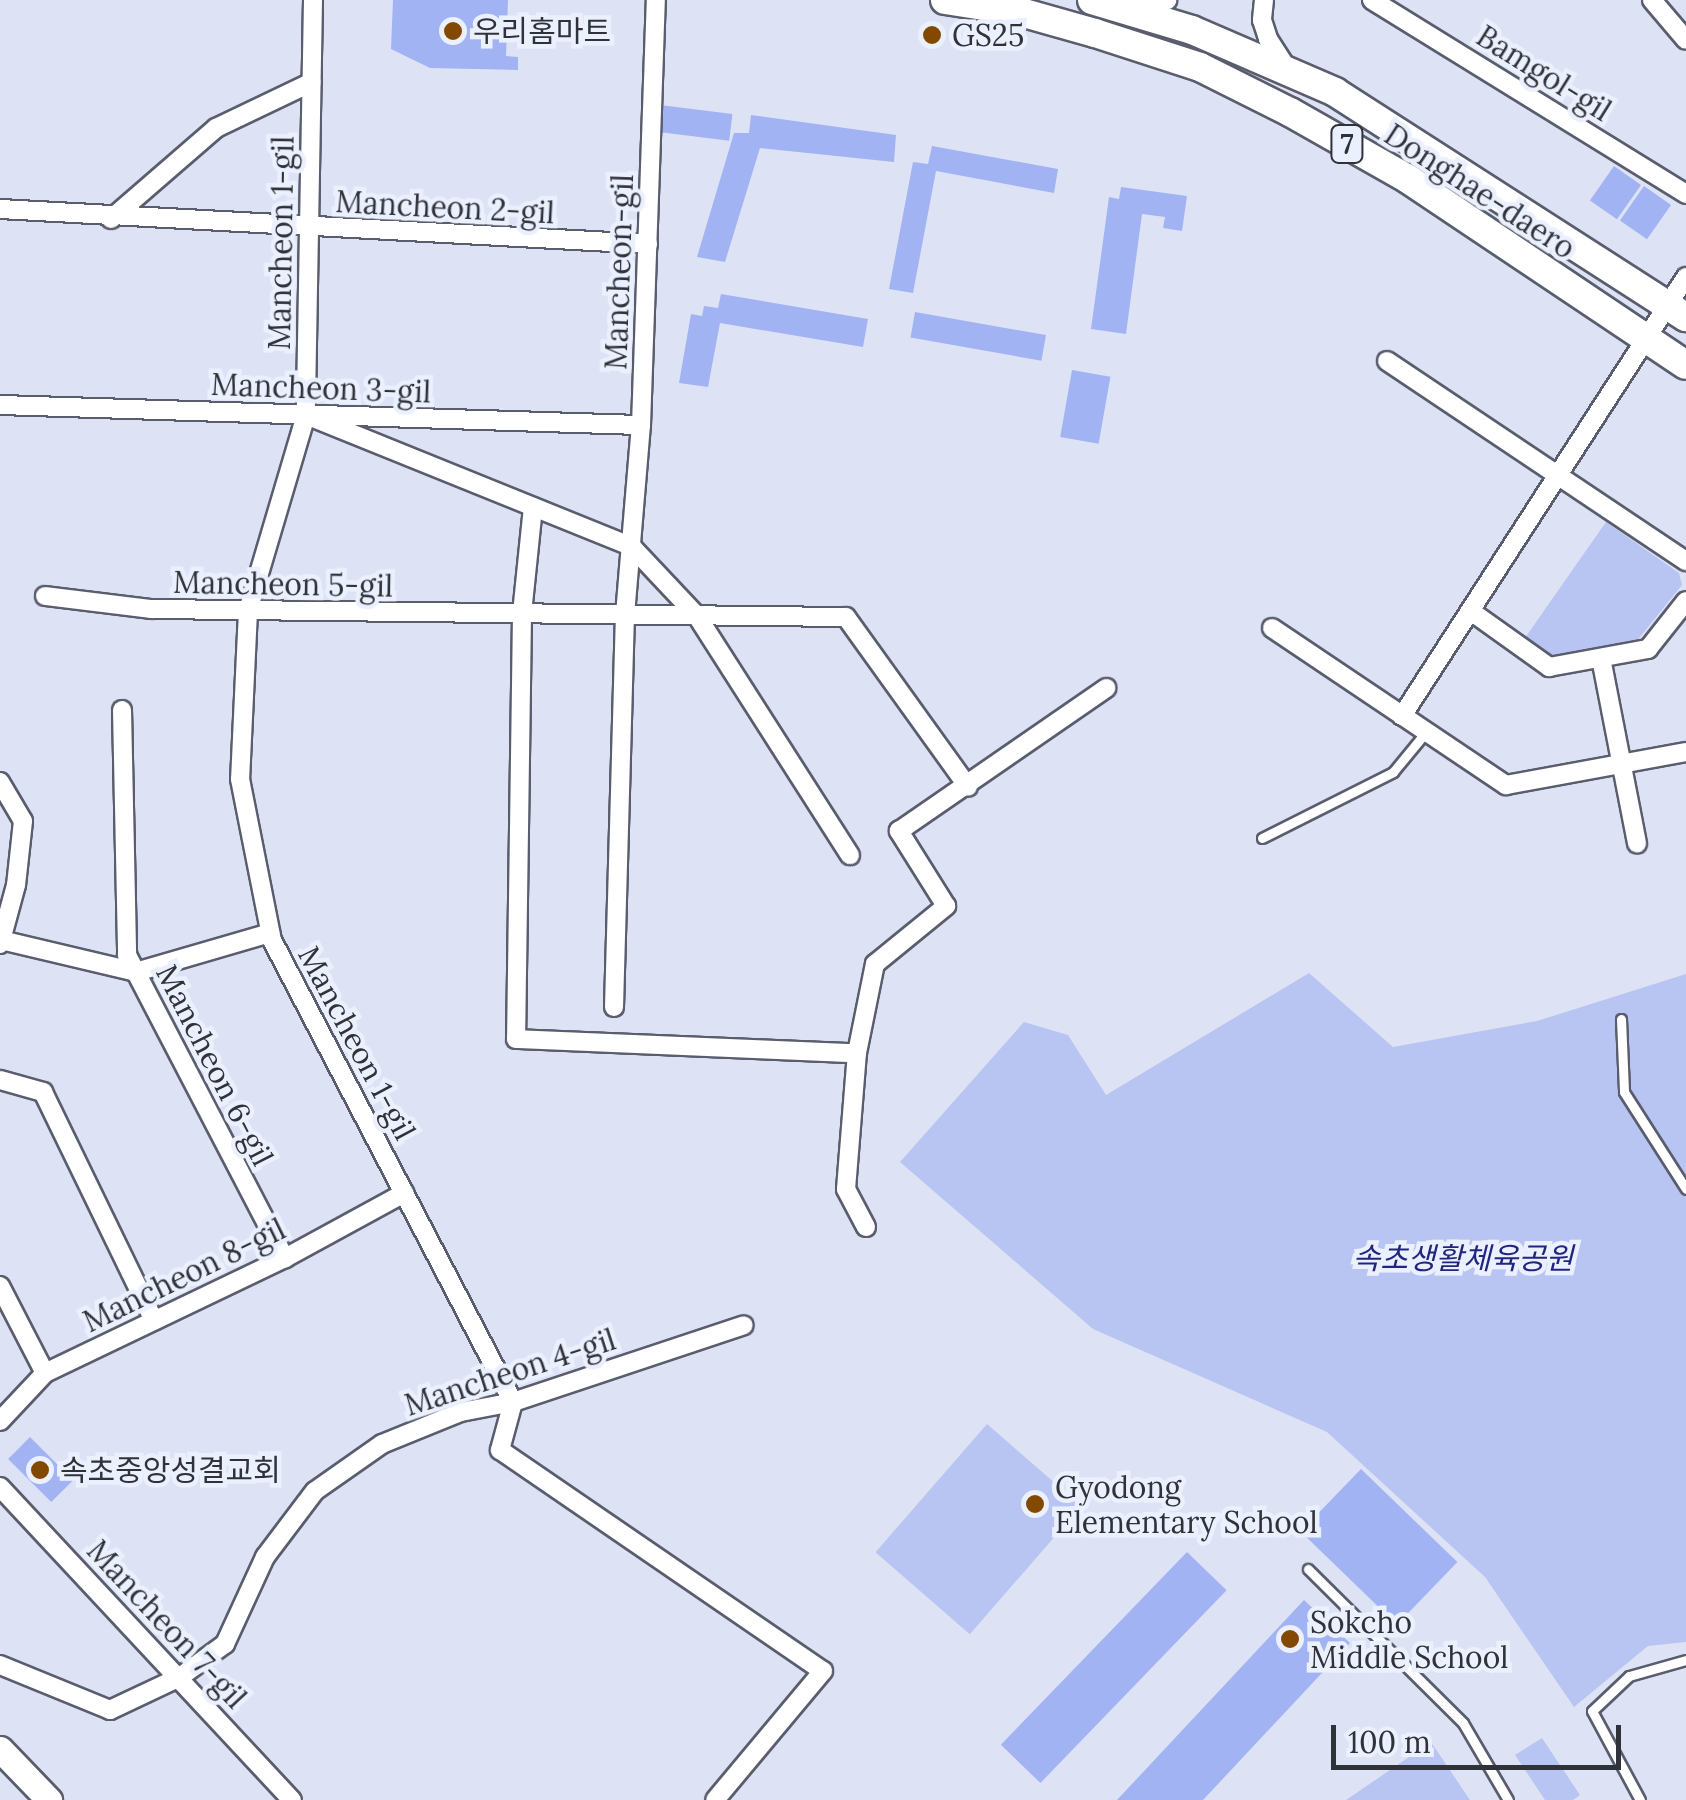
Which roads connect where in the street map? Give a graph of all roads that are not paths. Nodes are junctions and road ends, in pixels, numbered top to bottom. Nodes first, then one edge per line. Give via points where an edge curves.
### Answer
1 (313, 0) edge
2 (656, 0) edge
3 (945, 0) edge
4 (1092, 0) edge
5 (1166, 0) edge
6 (1264, 0) edge
7 (1372, 0) edge
8 (1652, 0) edge
9 (982, 3) edge
10 (1017, 6) edge
11 (1124, 8) junction
12 (1686, 40) edge
13 (1288, 70) junction
14 (312, 82) junction
15 (1686, 194) edge
16 (0, 209) edge
17 (111, 218) junction
18 (309, 227) junction
19 (648, 244) junction
20 (1686, 277) edge
21 (1677, 310) edge
22 (1646, 338) junction
23 (1388, 361) dead end
24 (1686, 365) edge
25 (0, 405) edge
26 (306, 415) junction
27 (641, 425) junction
28 (1558, 475) junction
29 (534, 507) junction
30 (632, 546) junction
31 (1686, 561) edge
32 (45, 596) dead end
33 (1686, 600) edge
34 (248, 611) junction
35 (1472, 612) junction
36 (522, 614) junction
37 (625, 615) junction
38 (697, 616) junction
39 (1272, 628) dead end
40 (1600, 658) junction
41 (1106, 688) dead end
42 (122, 710) dead end
43 (1402, 716) junction
44 (1426, 732) junction
45 (1686, 752) edge
46 (1621, 763) junction
47 (0, 782) edge
48 (968, 787) junction
49 (1262, 838) dead end
50 (1637, 844) dead end
51 (850, 855) dead end
52 (270, 933) junction
53 (1, 942) edge
54 (136, 972) junction
55 (614, 1007) dead end
56 (1621, 1020) dead end
57 (856, 1053) junction
58 (0, 1080) edge
59 (1686, 1189) edge
60 (404, 1193) junction
61 (866, 1226) dead end
62 (284, 1258) junction
63 (0, 1286) edge
64 (154, 1320) junction
65 (744, 1325) dead end
66 (44, 1373) junction
67 (514, 1402) junction
68 (0, 1421) edge
69 (0, 1486) edge
70 (1308, 1569) dead end
71 (1686, 1660) edge
72 (0, 1665) edge
73 (180, 1676) junction
74 (0, 1749) edge
75 (49, 1800) edge
76 (292, 1800) edge
77 (714, 1800) edge
78 (1508, 1800) edge
79 (1640, 1800) edge

1 - 14 street, Mancheon 1-gil
2 - 19 street, Mancheon-gil
3 - 9 main road, Donghae-daero / 7
4 - 11 main road, Donghae-daero / 7
5 - 11 street
6 - 13 street via 1268,39
7 - 15 street, Bamgol-gil
8 - 12 street
9 - 10 main road, Donghae-daero / 7
10 - 22 main road, Donghae-daero / 7 via 1200,68 1290,112 1408,179
11 - 13 main road, Donghae-daero / 7
13 - 21 main road, Donghae-daero / 7 via 1388,122
14 - 17 street, Mancheon 1-gil via 216,128
14 - 18 street, Mancheon 1-gil
16 - 17 street, Mancheon 2-gil
17 - 18 street, Mancheon 2-gil
18 - 19 street, Mancheon 2-gil
18 - 26 street, Mancheon 1-gil
19 - 27 street, Mancheon-gil
20 - 21 street
21 - 22 street
22 - 24 main road, Donghae-daero / 7
22 - 28 street
23 - 28 street
25 - 26 street, Mancheon 3-gil
26 - 27 street, Mancheon 3-gil
26 - 29 street
26 - 34 street, Mancheon 1-gil
27 - 30 street, Mancheon-gil
28 - 31 street
28 - 35 street
29 - 30 street
29 - 36 street
30 - 37 street, Mancheon-gil
30 - 38 street
32 - 34 street, Mancheon 5-gil via 151,609
33 - 40 street via 1648,649
34 - 36 street, Mancheon 5-gil
34 - 52 street, Mancheon 1-gil via 240,778
35 - 40 street via 1549,667
35 - 43 street
36 - 37 street, Mancheon 5-gil
36 - 57 street via 516,1038
37 - 38 street, Mancheon 5-gil
37 - 55 street, Mancheon-gil
38 - 48 street via 846,617
38 - 51 street
39 - 43 street
40 - 46 street
41 - 48 street
42 - 54 street, Mancheon 6-gil via 128,955
43 - 44 street
44 - 46 street via 1506,785
44 - 49 lane via 1392,772
45 - 46 street
46 - 50 street
47 - 53 street via 22,820 16,885
48 - 57 street via 899,831 946,906 875,964
52 - 54 street
52 - 60 street, Mancheon 1-gil
53 - 54 street
54 - 62 street, Mancheon 6-gil
56 - 59 lane via 1624,1092
57 - 61 street via 846,1190
58 - 64 street via 43,1092
60 - 62 street, Mancheon 8-gil
60 - 67 street, Mancheon 1-gil
62 - 64 street, Mancheon 8-gil
63 - 66 street
64 - 66 street, Mancheon 8-gil
65 - 67 street, Mancheon 4-gil
66 - 68 street, Mancheon 8-gil
67 - 73 street, Mancheon 4-gil via 462,1412 382,1444 315,1491 265,1557 224,1644
67 - 77 street via 500,1450 823,1670
69 - 73 street, Mancheon 7-gil
70 - 78 lane via 1462,1723
71 - 79 lane via 1629,1676 1592,1711
72 - 73 street, Mancheon 4-gil via 110,1710
73 - 76 street, Mancheon 7-gil
74 - 75 street

